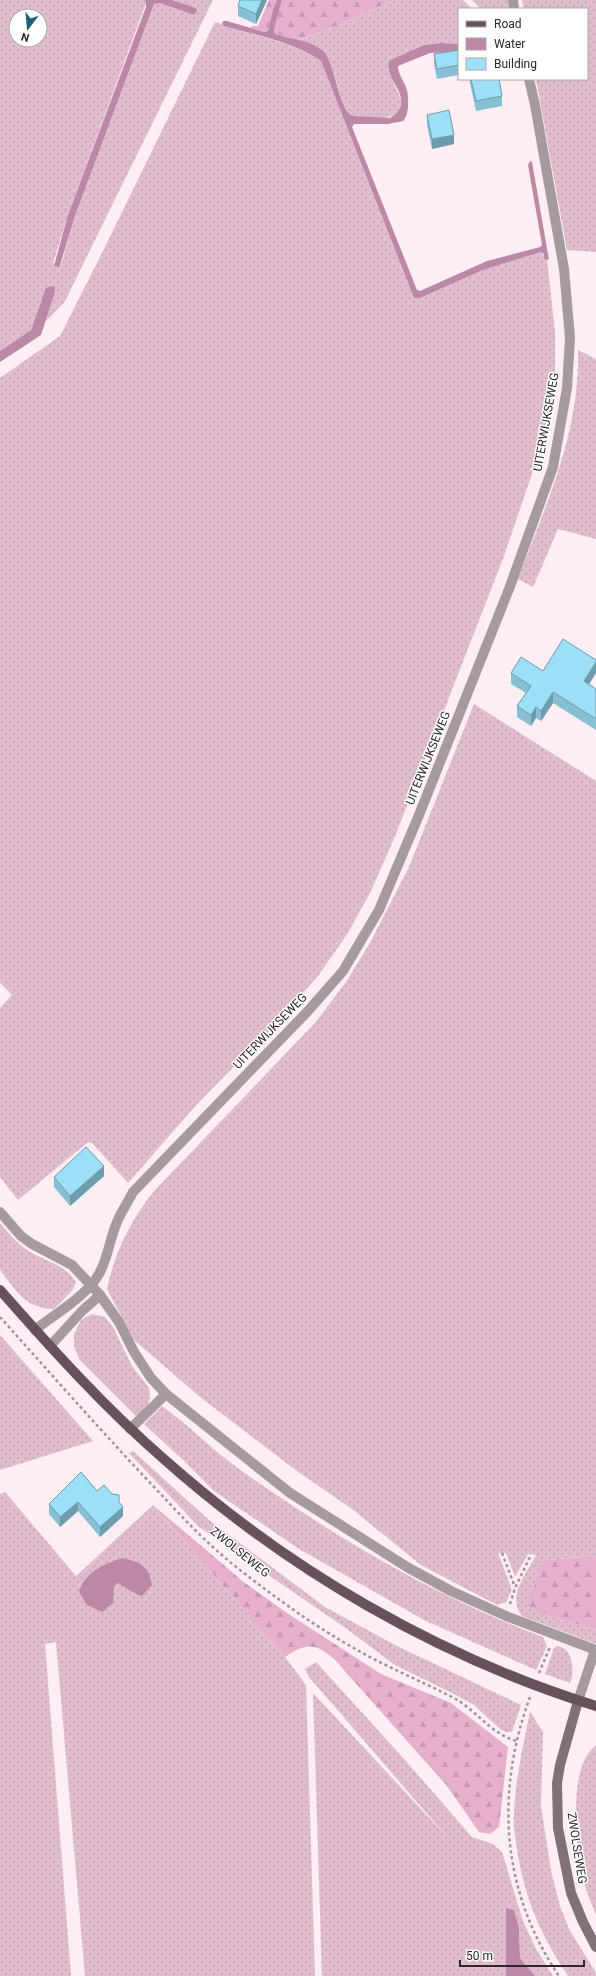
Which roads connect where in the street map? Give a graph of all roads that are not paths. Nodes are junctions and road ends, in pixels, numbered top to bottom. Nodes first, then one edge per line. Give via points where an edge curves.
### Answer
1 (529, 80) edge
2 (0, 1212) edge
3 (91, 1286) junction
4 (0, 1290) edge
5 (100, 1295) junction
6 (35, 1330) junction
7 (50, 1346) junction
8 (166, 1394) junction
9 (130, 1429) junction
10 (596, 1650) edge
11 (578, 1701) junction
12 (596, 1706) edge
13 (596, 1947) edge

1 - 3 street, UITERWIJKSEWEG via 564,269 570,338 567,388 551,474 509,589 379,910 342,971 308,1011 133,1192 117,1222 105,1259
2 - 3 street via 21,1236 72,1265
3 - 5 street
3 - 6 street, UITERWIJKSEWEG
4 - 6 main road, ZWOLSEWEG
5 - 7 street
5 - 8 street via 119,1322 138,1359
6 - 7 main road, ZWOLSEWEG
7 - 9 main road, ZWOLSEWEG
8 - 9 street
8 - 10 street via 290,1493 407,1567 506,1616
9 - 11 main road, ZWOLSEWEG via 225,1510 321,1578 391,1619 473,1659
10 - 11 street
11 - 12 main road
11 - 13 main road, ZWOLSEWEG via 557,1783 558,1828 571,1893

